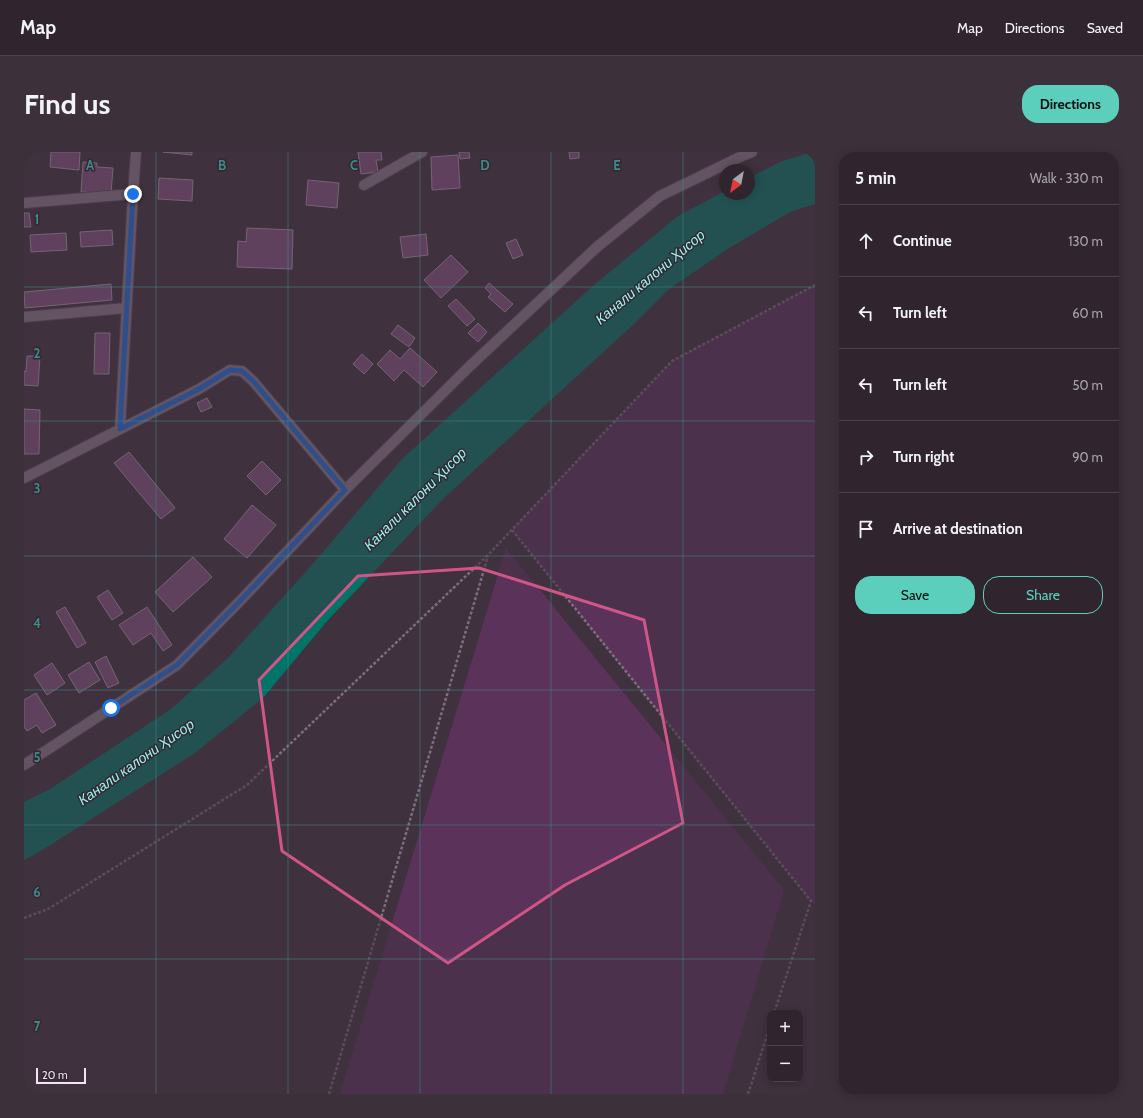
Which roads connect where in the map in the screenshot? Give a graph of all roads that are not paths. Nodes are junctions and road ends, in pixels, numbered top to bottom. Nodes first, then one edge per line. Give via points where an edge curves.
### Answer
1 (136, 152) edge
2 (422, 152) edge
3 (752, 152) edge
4 (364, 185) dead end
5 (133, 194) junction
6 (24, 203) edge
7 (126, 308) junction
8 (24, 317) edge
9 (120, 429) junction
10 (24, 478) edge
11 (345, 490) junction
12 (24, 765) edge

1 - 5 street
2 - 4 street
3 - 11 street via 660,196 597,247 470,366
5 - 6 street
5 - 7 street
7 - 8 street
7 - 9 street
9 - 10 street
9 - 11 street via 199,389 230,370 242,371
11 - 12 street via 177,665

